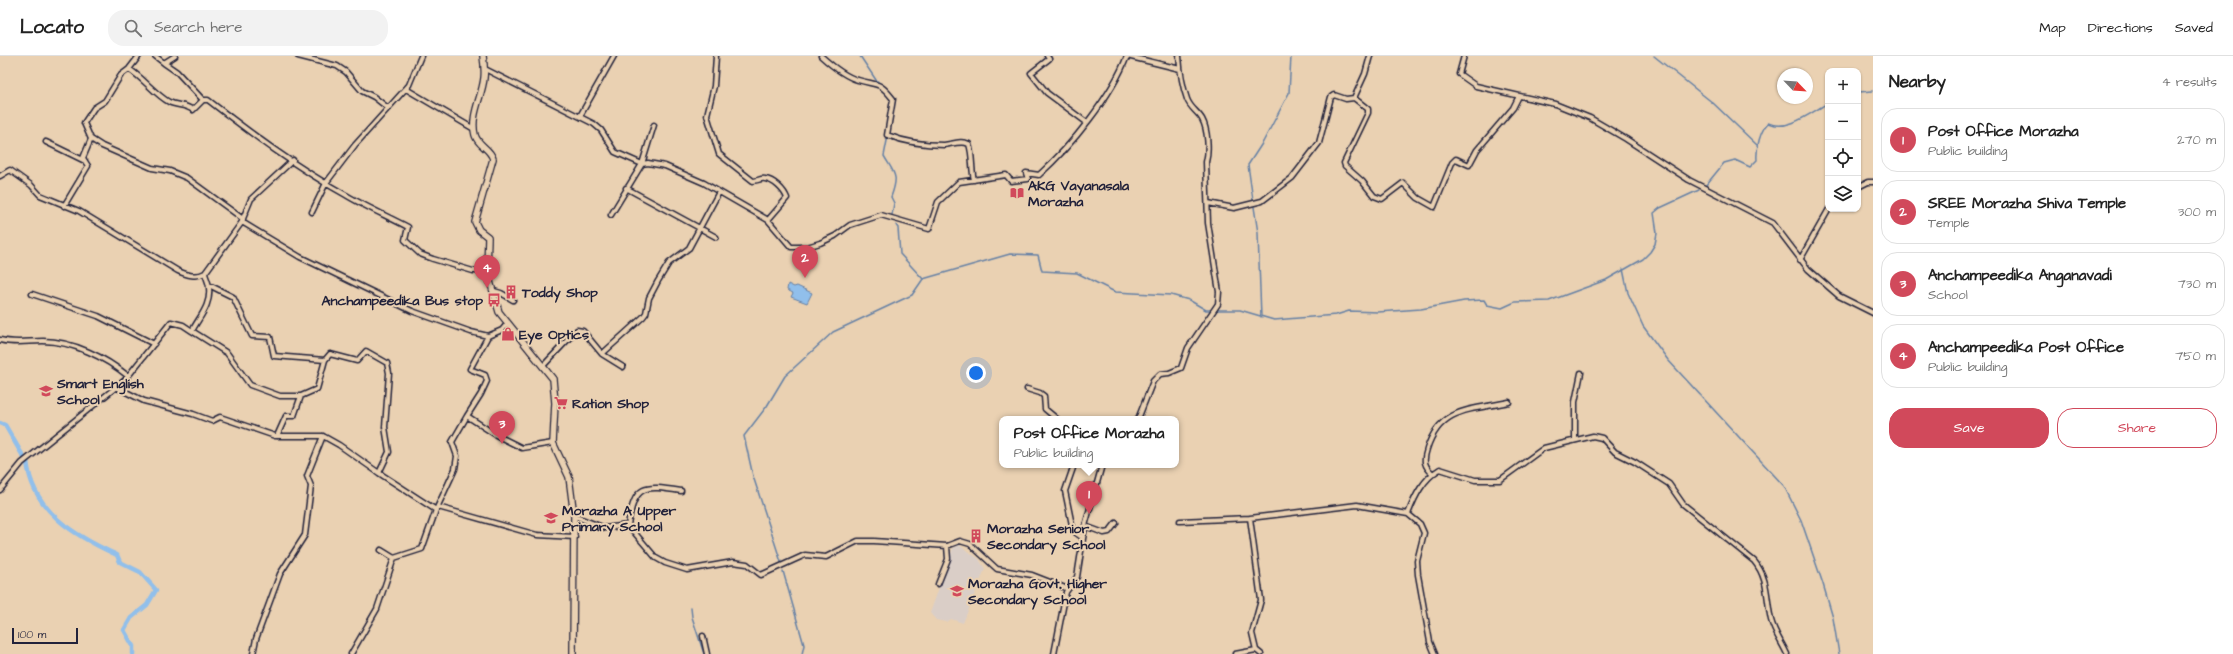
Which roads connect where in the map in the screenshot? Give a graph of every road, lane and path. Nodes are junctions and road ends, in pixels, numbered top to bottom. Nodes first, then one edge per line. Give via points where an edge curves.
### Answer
1 (139, 56) edge
2 (156, 56) edge
3 (175, 56) edge
4 (298, 56) edge
5 (421, 56) edge
6 (484, 56) edge
7 (614, 56) edge
8 (716, 56) edge
9 (821, 56) edge
10 (1047, 56) edge
11 (1127, 56) edge
12 (1179, 56) edge
13 (1370, 56) edge
14 (1464, 56) edge
15 (164, 63) junction
16 (129, 69) junction
17 (485, 69) junction
18 (1180, 69) junction
19 (406, 89) junction
20 (1520, 96) junction
21 (1354, 98) junction
22 (202, 100) junction
23 (388, 108) junction
24 (580, 116) junction
25 (1086, 122) junction
26 (654, 125) dead end
27 (474, 129) junction
28 (91, 139) junction
29 (46, 142) dead end
30 (293, 160) junction
31 (85, 162) junction
32 (642, 164) junction
33 (0, 176) edge
34 (974, 180) junction
35 (1873, 182) edge
36 (326, 183) junction
37 (1861, 186) edge
38 (626, 188) junction
39 (720, 192) junction
40 (1208, 203) junction
41 (64, 206) junction
42 (312, 212) dead end
43 (1827, 212) edge
44 (611, 215) dead end
45 (243, 220) junction
46 (768, 220) junction
47 (700, 229) junction
48 (716, 237) dead end
49 (1800, 260) junction
50 (487, 271) junction
51 (205, 273) junction
52 (209, 285) junction
53 (494, 292) junction
54 (32, 294) dead end
55 (513, 300) dead end
56 (1873, 313) edge
57 (507, 324) junction
58 (192, 331) junction
59 (488, 336) junction
60 (0, 340) edge
61 (154, 344) junction
62 (602, 354) junction
63 (325, 360) junction
64 (543, 366) junction
65 (622, 366) dead end
66 (1581, 373) dead end
67 (128, 376) junction
68 (116, 387) junction
69 (1028, 390) dead end
70 (301, 396) junction
71 (1510, 402) dead end
72 (466, 416) junction
73 (1053, 416) edge
74 (1139, 416) edge
75 (277, 436) junction
76 (323, 436) junction
77 (1575, 440) junction
78 (553, 443) junction
79 (1073, 468) edge
80 (1101, 468) edge
81 (379, 473) junction
82 (1433, 474) junction
83 (0, 490) edge
84 (681, 491) dead end
85 (437, 509) junction
86 (1408, 514) junction
87 (574, 516) junction
88 (1250, 518) junction
89 (1180, 521) dead end
90 (1116, 523) dead end
91 (628, 525) junction
92 (1085, 526) junction
93 (575, 537) junction
94 (1083, 538) junction
95 (947, 546) junction
96 (381, 550) dead end
97 (394, 558) junction
98 (938, 584) dead end
99 (1068, 589) junction
100 (704, 636) dead end
101 (1256, 650) junction
102 (253, 654) edge
103 (351, 654) edge
104 (573, 654) edge
105 (707, 654) edge
106 (1054, 654) edge
107 (1234, 654) edge
108 (1260, 654) edge
109 (1436, 654) edge
110 (1787, 654) edge

1 - 16 street
2 - 15 street
3 - 15 street
4 - 23 street via 337,66 346,72 362,91
5 - 19 street
6 - 17 main road
7 - 24 street
8 - 46 street via 714,86 707,115 719,154 753,181 765,179 785,194 787,198
9 - 34 street via 858,80 883,86 893,99 889,135 907,142 969,144
10 - 25 street via 1049,59 1031,73 1047,93
11 - 18 street
11 - 25 street via 1120,75
12 - 18 street
13 - 21 street
14 - 20 street via 1459,74 1476,86
15 - 22 street via 177,72
16 - 22 street via 169,102 188,106 193,110
16 - 28 street via 121,75 105,100 94,108 84,123
17 - 24 street
17 - 27 main road via 476,104
18 - 40 street via 1187,100 1202,118 1206,134
19 - 23 street
19 - 27 street
20 - 21 street via 1514,108 1477,150 1469,165 1456,159 1452,163 1434,207 1418,198 1403,183 1382,199 1374,196 1345,166 1344,163 1368,113 1368,109
20 - 49 street via 1555,104 1590,118 1689,180 1773,223
21 - 40 street via 1346,99 1334,95 1331,97 1319,143 1292,178 1275,192 1262,201 1234,208
22 - 30 street via 208,100 261,142
23 - 36 street
24 - 32 street via 600,130 609,147 615,152
25 - 34 street via 1039,175 1026,173 1028,179 1019,182 1011,181 1006,175
26 - 32 street
27 - 50 main road via 477,141 491,153 493,159 475,222 479,230 488,237
28 - 31 street via 83,158
28 - 45 street via 152,168 170,171 187,178
29 - 31 street
30 - 36 street
30 - 45 street via 251,199
31 - 41 street via 88,166
32 - 38 street
32 - 39 street via 665,166
33 - 41 street via 10,170 40,195
34 - 46 street via 959,182 938,202 929,229 881,215 850,225 835,236 807,248 791,247
35 - 37 street
36 - 42 street
36 - 50 street via 408,227 406,240 420,254 473,271
38 - 44 street
38 - 47 street
39 - 46 street
39 - 47 street
40 - 74 street via 1208,223 1219,292 1218,304 1188,348 1181,368 1160,374 1154,381
41 - 51 street via 79,212 178,271 195,276
43 - 49 street
45 - 51 street
45 - 59 street via 300,257 412,311
47 - 48 street
47 - 62 street via 689,248 670,263 658,281 649,298 646,313
49 - 56 street via 1839,296
50 - 53 main road
51 - 52 street
52 - 58 street via 208,304
52 - 63 street via 233,297 252,336 270,337 274,356
53 - 55 street
53 - 57 main road via 499,312
54 - 61 street via 98,316
57 - 59 street via 502,330
57 - 64 main road
58 - 61 street via 171,322
58 - 70 street via 227,353 250,385 280,396
59 - 72 street via 470,369 485,375 487,381
60 - 67 street via 18,343 64,342 115,365
61 - 67 street
62 - 64 street via 583,331 577,330
62 - 65 street
63 - 70 street via 317,389
63 - 81 street via 330,354 357,360 366,351 387,363 389,367 385,427 389,452
64 - 78 main road via 553,379
66 - 77 street via 1575,402
67 - 68 street
68 - 75 street via 144,401 212,421 220,417
68 - 83 street via 22,463
69 - 73 street via 1044,396 1045,409
70 - 75 street via 294,416 286,416
71 - 82 street via 1456,413 1440,423 1427,448 1424,461 1426,468
72 - 78 street via 522,448
72 - 85 street via 452,442 457,456 455,469
75 - 76 street
76 - 81 street
76 - 102 street via 307,476 311,486 305,535 280,574
77 - 82 street via 1544,448 1500,480 1475,480 1440,469
77 - 110 street via 1593,436 1602,438 1616,452 1669,484 1683,504 1754,561 1766,583 1771,620
78 - 87 main road via 569,477
79 - 94 street via 1066,491 1072,525 1076,533
80 - 92 street
81 - 85 street
82 - 86 street via 1414,500
84 - 91 street via 653,486 646,489 632,504
85 - 93 street via 537,535
85 - 97 street via 422,549
86 - 88 street via 1357,505
86 - 109 street via 1420,524 1424,533 1417,561 1418,575 1430,642
87 - 91 street via 605,528
87 - 93 main road
88 - 89 street
88 - 101 street via 1261,600 1252,633
90 - 92 street via 1109,532 1104,533
91 - 95 street via 656,558 665,564 688,570 733,562 747,564 761,575 805,555 826,557 858,541
92 - 94 street
93 - 104 main road
94 - 99 street via 1077,577
95 - 98 street via 948,559
95 - 99 street via 960,541 970,544 997,569 1032,575
96 - 97 street
97 - 103 street via 376,609
99 - 106 street
100 - 105 street
101 - 107 street
101 - 108 street

